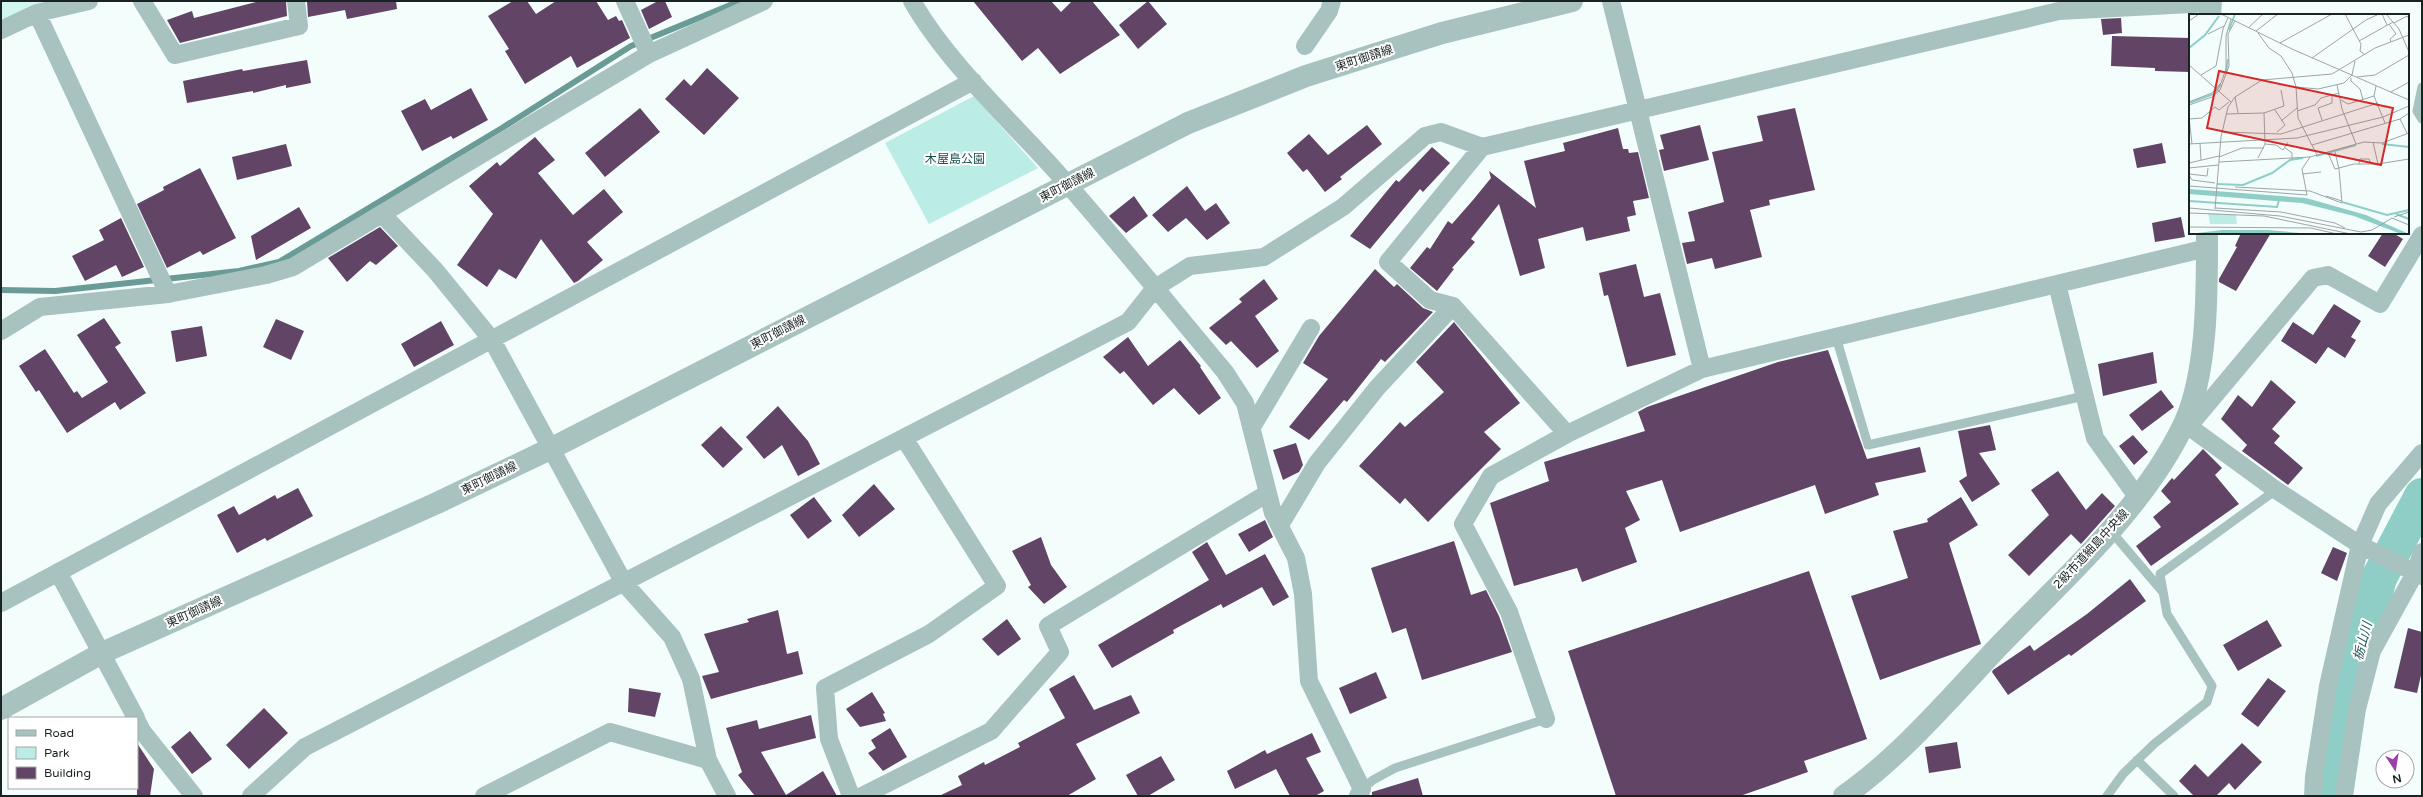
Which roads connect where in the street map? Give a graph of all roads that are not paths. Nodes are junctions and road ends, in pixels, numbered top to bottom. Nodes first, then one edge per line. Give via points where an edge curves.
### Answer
1 (89, 1) edge
2 (142, 1) edge
3 (296, 1) edge
4 (625, 1) edge
5 (764, 1) edge
6 (912, 1) edge
7 (1332, 1) edge
8 (1572, 1) edge
9 (1611, 1) edge
10 (737, 6) edge
11 (2210, 6) edge
12 (37, 13) junction
13 (1, 30) edge
14 (1306, 46) dead end
15 (649, 54) junction
16 (973, 82) junction
17 (2422, 88) edge
18 (1638, 110) junction
19 (2422, 119) edge
20 (1482, 147) junction
21 (1067, 185) junction
22 (382, 214) junction
23 (2422, 235) edge
24 (2207, 241) edge
25 (2057, 284) junction
26 (1155, 288) junction
27 (168, 294) junction
28 (1453, 306) junction
29 (1311, 328) dead end
30 (1, 331) edge
31 (1836, 337) junction
32 (492, 340) junction
33 (1702, 369) junction
34 (2084, 396) junction
35 (2187, 425) junction
36 (1252, 427) junction
37 (1568, 434) junction
38 (904, 438) junction
39 (550, 448) junction
40 (2422, 453) edge
41 (2276, 490) junction
42 (1268, 493) junction
43 (2138, 498) junction
44 (1280, 525) junction
45 (2110, 530) junction
46 (2360, 545) junction
47 (2422, 552) edge
48 (58, 572) junction
49 (2419, 574) edge
50 (624, 583) junction
51 (2163, 592) junction
52 (1, 603) edge
53 (102, 653) junction
54 (1, 709) edge
55 (135, 717) edge
56 (1546, 719) joint
57 (138, 723) edge
58 (708, 760) junction
59 (2137, 760) junction
60 (1360, 793) edge
61 (194, 796) edge
62 (251, 796) edge
63 (484, 796) edge
64 (727, 796) edge
65 (851, 796) edge
66 (862, 796) edge
67 (1844, 796) edge
68 (2107, 796) edge
69 (2174, 796) edge
70 (2313, 796) edge
71 (2344, 796) edge

1 - 12 street
2 - 3 street via 175,55 300,26
4 - 15 street
5 - 10 street
6 - 16 street via 921,18
7 - 14 street via 1330,10
8 - 21 street, 東町御請線 via 1442,33 1306,76 1188,123
9 - 18 street
10 - 15 street
11 - 18 street via 2059,10
12 - 13 street
12 - 27 street
15 - 22 street
16 - 21 street
16 - 32 street
17 - 19 lane via 2417,111
18 - 20 street
18 - 33 street
20 - 26 street via 1441,132 1425,136 1343,207 1264,257 1190,266
20 - 28 street via 1388,262 1430,300
21 - 26 street
21 - 39 street, 東町御請線
22 - 27 street via 293,267 266,275
22 - 32 street via 435,270
23 - 35 street via 2380,304 2328,274 2313,278
24 - 25 street
24 - 35 street, 2級市道細島中央線 via 2202,350
25 - 31 street
25 - 34 street
26 - 36 street via 1225,372 1245,403
26 - 38 street via 1128,322
27 - 30 street via 40,307
28 - 37 street
28 - 44 street via 1377,388 1337,438 1317,464
29 - 36 street
31 - 33 street
31 - 34 lane via 1868,445
32 - 39 street
32 - 48 street
33 - 37 street
34 - 43 street via 2094,438
35 - 41 street
35 - 43 street, 2級市道細島中央線
36 - 42 street
37 - 56 street via 1491,476 1463,524 1509,612
38 - 50 street
38 - 65 street via 997,586 929,634 825,688 829,739
39 - 50 street
39 - 53 street, 東町御請線 via 436,503
40 - 46 street via 2378,504
41 - 46 street
41 - 51 lane via 2160,574
42 - 44 street
42 - 66 street via 1048,626 1060,652 991,731
43 - 45 street, 2級市道細島中央線
44 - 60 street via 1296,558 1302,586 1309,681
45 - 51 lane
45 - 67 street, 2級市道細島中央線 via 1941,707 1867,780
46 - 49 street
46 - 70 street via 2328,686
47 - 49 street
48 - 52 street
48 - 53 street
49 - 71 street via 2372,651 2357,709
50 - 58 street via 672,637 691,679
50 - 62 street via 305,747
51 - 59 lane via 2167,614 2212,686 2207,702
53 - 54 street, 東町御請線
53 - 55 street
56 - 60 lane via 1395,768 1373,780
57 - 61 street
58 - 63 street via 610,732
58 - 64 street
59 - 68 lane
59 - 69 lane

